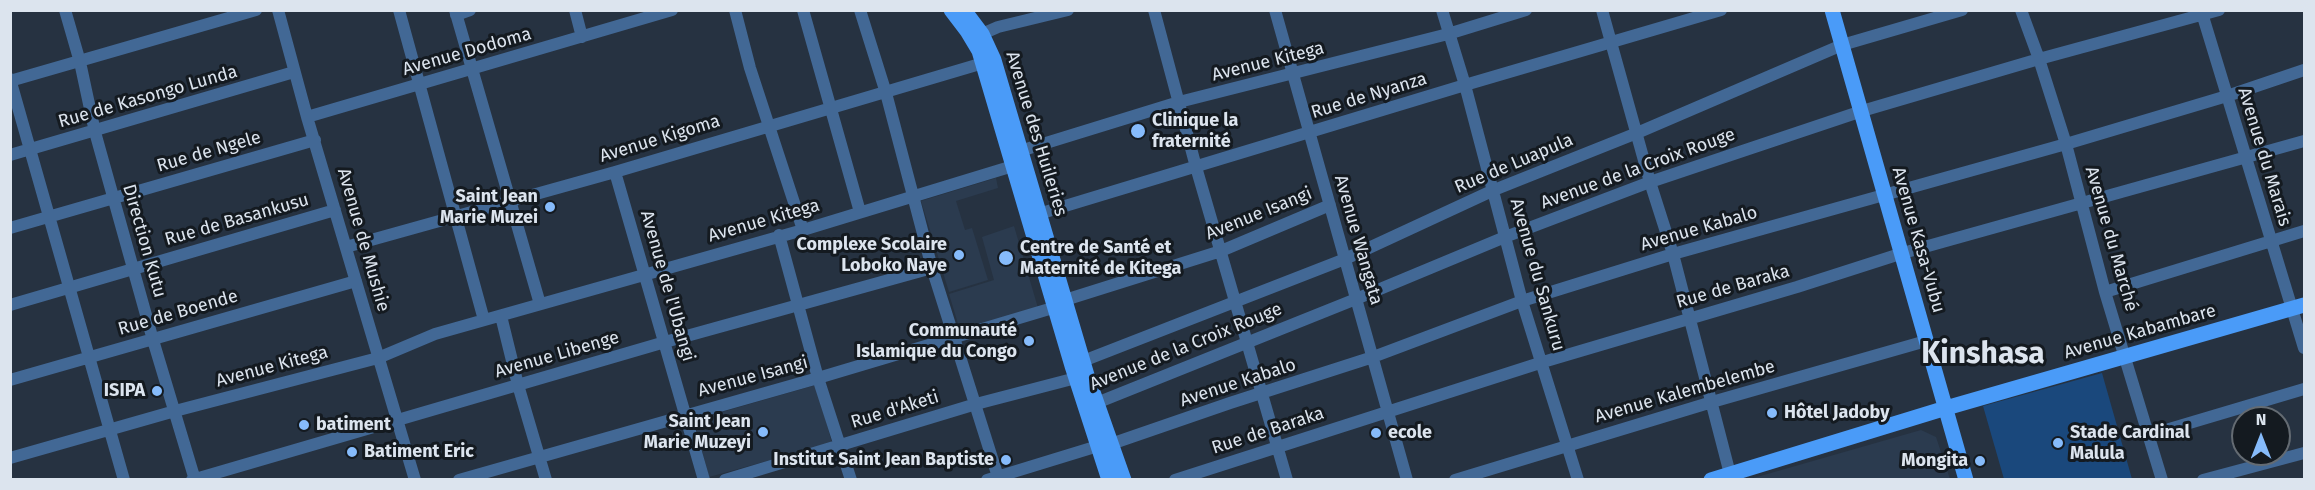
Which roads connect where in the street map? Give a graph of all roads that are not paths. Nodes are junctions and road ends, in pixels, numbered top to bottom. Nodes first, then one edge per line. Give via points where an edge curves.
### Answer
1 (65, 10) edge
2 (256, 10) edge
3 (399, 10) edge
4 (470, 10) edge
5 (575, 10) edge
6 (672, 10) edge
7 (735, 10) edge
8 (803, 10) edge
9 (861, 10) edge
10 (951, 10) edge
11 (964, 10) edge
12 (1068, 10) edge
13 (1154, 10) edge
14 (1275, 10) edge
15 (1442, 10) edge
16 (1526, 10) edge
17 (1602, 10) edge
18 (1721, 10) edge
19 (1832, 10) edge
20 (1962, 10) edge
21 (2021, 10) edge
22 (2219, 10) edge
23 (282, 12) edge
24 (455, 13) edge
25 (2202, 13) edge
26 (982, 34) junction
27 (1448, 34) junction
28 (582, 37) junction
29 (1612, 42) junction
30 (1842, 45) junction
31 (2039, 59) junction
32 (80, 62) junction
33 (989, 62) junction
34 (472, 69) junction
35 (2304, 70) edge
36 (294, 72) junction
37 (1293, 75) junction
38 (11, 81) edge
39 (420, 84) junction
40 (1465, 84) junction
41 (886, 93) junction
42 (2227, 96) junction
43 (1179, 102) junction
44 (830, 109) junction
45 (1862, 111) junction
46 (307, 117) junction
47 (768, 126) junction
48 (95, 132) junction
49 (1309, 133) junction
50 (1637, 134) junction
51 (315, 140) junction
52 (2304, 141) edge
53 (2066, 144) junction
54 (30, 149) junction
55 (1020, 151) junction
56 (10, 155) edge
57 (2246, 155) junction
58 (1013, 166) junction
59 (1196, 167) junction
60 (615, 172) junction
61 (1650, 182) junction
62 (1494, 190) junction
63 (913, 196) junction
64 (1886, 196) junction
65 (113, 198) junction
66 (511, 201) junction
67 (2081, 202) junction
68 (1330, 205) junction
69 (335, 210) junction
70 (860, 212) junction
71 (1034, 215) junction
72 (50, 217) junction
73 (457, 217) junction
74 (10, 228) edge
75 (803, 230) junction
76 (2304, 231) edge
77 (779, 235) junction
78 (1504, 237) junction
79 (2271, 239) junction
80 (346, 247) junction
81 (1221, 251) junction
82 (1903, 253) junction
83 (1673, 254) junction
84 (1345, 259) junction
85 (133, 268) junction
86 (932, 268) junction
87 (644, 274) junction
88 (356, 281) junction
89 (70, 287) junction
90 (2105, 292) junction
91 (1356, 299) junction
92 (1522, 301) junction
93 (1235, 302) junction
94 (1060, 303) junction
95 (540, 304) junction
96 (10, 305) edge
97 (798, 306) junction
98 (2299, 307) edge
99 (501, 316) junction
100 (1689, 318) junction
101 (484, 320) junction
102 (954, 339) junction
103 (153, 340) junction
104 (1926, 341) junction
105 (664, 342) junction
106 (1248, 342) junction
107 (2304, 348) edge
108 (2126, 355) junction
109 (90, 357) junction
110 (1373, 357) junction
111 (378, 358) junction
112 (1083, 361) junction
113 (1543, 363) junction
114 (819, 378) junction
115 (1076, 378) junction
116 (10, 380) edge
117 (518, 385) junction
118 (2304, 389) edge
119 (1263, 394) junction
120 (1712, 402) junction
121 (976, 404) junction
122 (1091, 405) junction
123 (1946, 408) junction
124 (175, 411) junction
125 (1390, 411) junction
126 (686, 414) junction
127 (397, 420) junction
128 (110, 429) junction
129 (2149, 435) junction
130 (1105, 445) junction
131 (1568, 445) junction
132 (1278, 446) junction
133 (839, 447) junction
134 (2304, 453) edge
135 (540, 457) junction
136 (10, 458) edge
137 (1730, 474) junction
138 (194, 479) edge
139 (995, 479) edge
140 (124, 480) edge
141 (415, 480) edge
142 (459, 480) edge
143 (546, 480) edge
144 (704, 480) edge
145 (725, 480) edge
146 (851, 480) edge
147 (1109, 480) edge
148 (1124, 480) edge
149 (1175, 480) edge
150 (1287, 480) edge
151 (1407, 480) edge
152 (1455, 480) edge
153 (1578, 480) edge
154 (1711, 480) edge
155 (1966, 480) edge
156 (2162, 480) edge
157 (2203, 480) edge

1 - 32 street, Direction Kutu
2 - 32 street
3 - 39 street
4 - 24 street
5 - 28 street
6 - 28 street, Avenue Dodoma
7 - 47 street
8 - 44 street
9 - 41 street
10 - 33 main road, Avenue des Huileries
11 - 26 main road, Avenue des Huileries
12 - 26 street
13 - 43 street
14 - 37 street, Avenue Wangata
15 - 27 street, Avenue du Sankuru
16 - 27 street, Avenue Kitega
17 - 29 street
18 - 29 street, Rue de Nyanza
19 - 30 main road, Avenue Kasa-Vubu
20 - 30 street, Rue de Luapula
21 - 31 street, Avenue du Marché
22 - 25 street, Avenue de la Croix Rouge
23 - 36 street, Avenue de Mushie
24 - 34 street
25 - 31 street, Avenue de la Croix Rouge
25 - 42 street, Avenue du Marais
26 - 33 main road, Avenue des Huileries
27 - 37 street, Avenue Kitega
27 - 40 street, Avenue du Sankuru
28 - 34 street, Avenue Dodoma
29 - 40 street, Rue de Nyanza
29 - 50 street
30 - 45 main road, Avenue Kasa-Vubu
30 - 50 street, Rue de Luapula
31 - 45 street, Avenue de la Croix Rouge
31 - 53 street, Avenue du Marché
32 - 38 street
32 - 48 street, Direction Kutu
33 - 41 street, Avenue Kigoma
33 - 55 main road, Avenue des Huileries
33 - 58 main road, Avenue des Huileries
34 - 39 street, Avenue Dodoma
34 - 66 street
35 - 42 street, Avenue Kabalo
36 - 46 street, Avenue de Mushie
36 - 48 street, Rue de Kasongo Lunda
37 - 43 street, Avenue Kitega
37 - 49 street, Avenue Wangata
38 - 54 street
39 - 46 street, Avenue Dodoma
39 - 73 street
40 - 49 street, Rue de Nyanza
40 - 62 street, Avenue du Sankuru
41 - 44 street, Avenue Kigoma
41 - 63 street
42 - 53 street, Avenue Kabalo
42 - 57 street, Avenue du Marais
43 - 55 street, Avenue Kitega
43 - 59 street
44 - 47 street, Avenue Kigoma
44 - 70 street
45 - 61 street, Avenue de la Croix Rouge
45 - 64 main road, Avenue Kasa-Vubu
46 - 51 street, Avenue de Mushie
47 - 60 street, Avenue Kigoma
47 - 75 street
48 - 54 street, Rue de Kasongo Lunda
48 - 65 street, Direction Kutu
49 - 59 street, Rue de Nyanza
49 - 68 street, Avenue Wangata
50 - 61 street
50 - 62 street, Rue de Luapula
51 - 65 street, Rue de Ngele
51 - 69 street, Avenue de Mushie
52 - 57 street, Rue de Baraka
53 - 64 street, Avenue Kabalo
53 - 67 street, Avenue du Marché
54 - 56 street, Rue de Kasongo Lunda
54 - 72 street
55 - 71 main road, Avenue des Huileries
57 - 67 street, Rue de Baraka
57 - 79 street, Avenue du Marais
58 - 63 street, Avenue Kitega
58 - 71 main road, Avenue des Huileries
59 - 71 street, Rue de Nyanza
59 - 81 street
60 - 66 street, Avenue Kigoma
60 - 87 street, Avenue de l'Ubangi
61 - 78 street, Avenue de la Croix Rouge
61 - 83 street
62 - 78 street, Avenue du Sankuru
62 - 84 street, Rue de Luapula
63 - 70 street, Avenue Kitega
63 - 86 street
64 - 82 main road, Avenue Kasa-Vubu
64 - 83 street, Avenue Kabalo
65 - 72 street, Rue de Ngele
65 - 85 street, Direction Kutu
66 - 73 street, Avenue Kigoma
66 - 95 street
67 - 82 street, Rue de Baraka
67 - 90 street, Avenue du Marché
68 - 81 street, Avenue Isangi
68 - 84 street, Avenue Wangata
69 - 80 street, Avenue de Mushie
69 - 85 street, Rue de Basankusu
70 - 75 street, Avenue Kitega
71 - 94 main road, Avenue des Huileries
72 - 74 street, Rue de Ngele
72 - 89 street
73 - 80 street, Avenue Kigoma
73 - 101 street
75 - 77 street, Avenue Kitega
76 - 79 street
77 - 87 street, Avenue Kitega
77 - 97 street
78 - 91 street, Avenue de la Croix Rouge
78 - 92 street, Avenue du Sankuru
79 - 90 street
79 - 98 street, Avenue du Marais
80 - 88 street, Avenue de Mushie
81 - 93 street
81 - 94 street, Avenue Isangi
82 - 100 street, Rue de Baraka
82 - 104 main road, Avenue Kasa-Vubu
83 - 92 street, Avenue Kabalo
83 - 100 street
84 - 91 street, Avenue Wangata
84 - 93 street, Rue de Luapula
85 - 89 street, Rue de Basankusu
85 - 103 street, Direction Kutu
86 - 97 street, Avenue Libenge
86 - 102 street
87 - 95 street, Avenue Kitega
87 - 105 street, Avenue de l'Ubangi
88 - 103 street, Rue de Boende
88 - 111 street, Avenue de Mushie
89 - 96 street, Rue de Basankusu
89 - 109 street
90 - 108 street, Avenue du Marché
91 - 106 street, Avenue de la Croix Rouge
91 - 110 street, Avenue Wangata
92 - 110 street, Avenue Kabalo
92 - 113 street, Avenue du Sankuru
93 - 106 street
93 - 112 street, Rue de Luapula
94 - 102 street, Avenue Isangi
94 - 112 main road, Avenue des Huileries
94 - 115 main road, Avenue des Huileries
95 - 99 street, Avenue Kitega
97 - 105 street, Avenue Libenge
97 - 114 street
98 - 107 street, Avenue du Marais
98 - 108 main road, Avenue Kabambare
99 - 101 street, Avenue Kitega
99 - 117 street
100 - 113 street, Rue de Baraka
100 - 120 street
101 - 111 street, Avenue Kitega via 435,334
102 - 114 street, Avenue Isangi
102 - 121 street
103 - 109 street, Rue de Boende
103 - 124 street, Direction Kutu
104 - 120 street, Avenue Kalembelembe
104 - 123 main road, Avenue Kasa-Vubu
105 - 117 street, Avenue Libenge
105 - 126 street, Avenue de l'Ubangi
106 - 119 street
106 - 122 street, Avenue de la Croix Rouge
108 - 123 main road, Avenue Kabambare
108 - 129 street, Avenue du Marché
109 - 116 street, Rue de Boende
109 - 128 street
110 - 119 street, Avenue Kabalo
110 - 125 street, Avenue Wangata
111 - 124 street, Avenue Kitega
111 - 127 street, Avenue de Mushie
112 - 122 main road, Avenue des Huileries
113 - 125 street, Rue de Baraka
113 - 131 street, Avenue du Sankuru
114 - 126 street, Avenue Isangi
114 - 133 street
115 - 121 street, Rue d'Aketi
115 - 122 main road, Avenue des Huileries
117 - 127 street, Avenue Libenge
117 - 135 street
118 - 129 street
119 - 130 street, Avenue Kabalo
119 - 132 street
120 - 131 street, Avenue Kalembelembe
120 - 137 street
121 - 133 street, Rue d'Aketi
121 - 139 street
122 - 130 main road, Avenue des Huileries
123 - 137 main road, Avenue Kabambare
123 - 155 main road, Avenue Kasa-Vubu
124 - 128 street, Avenue Kitega
124 - 138 street, Direction Kutu
125 - 132 street, Rue de Baraka
125 - 151 street, Avenue Wangata
126 - 135 street, Avenue Isangi
126 - 144 street, Avenue de l'Ubangi
127 - 138 street, Avenue Libenge
127 - 141 street, Avenue de Mushie
128 - 136 street, Avenue Kitega
128 - 140 street
129 - 156 street, Avenue du Marché
130 - 139 street, Avenue Kabalo
130 - 147 main road, Avenue des Huileries
130 - 148 main road, Avenue des Huileries
131 - 152 street, Avenue Kalembelembe
131 - 153 street, Avenue du Sankuru
132 - 149 street, Rue de Baraka
132 - 150 street
133 - 145 street, Rue d'Aketi
133 - 146 street
134 - 157 street
135 - 142 street, Avenue Isangi
135 - 143 street
137 - 154 main road, Avenue Kabambare

